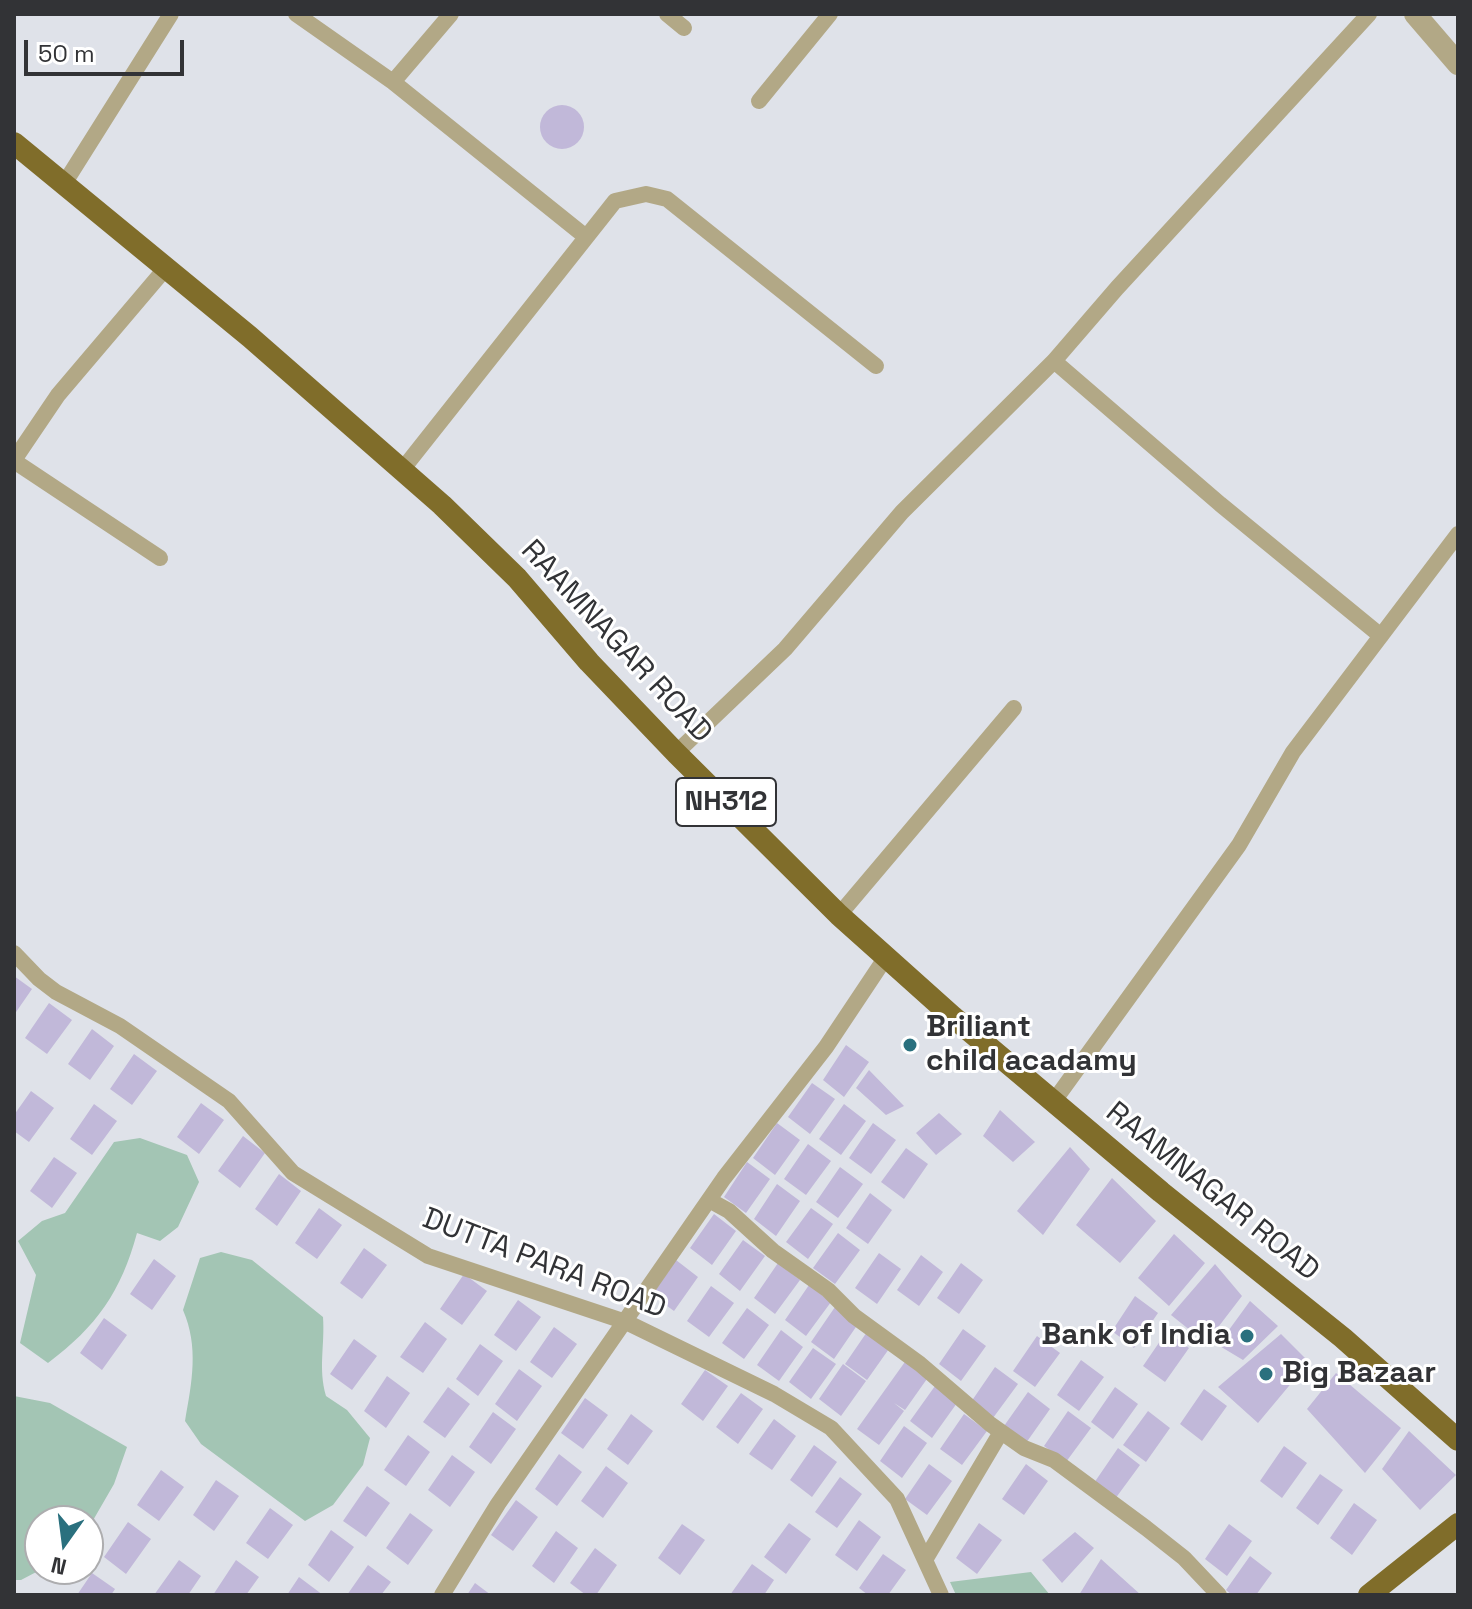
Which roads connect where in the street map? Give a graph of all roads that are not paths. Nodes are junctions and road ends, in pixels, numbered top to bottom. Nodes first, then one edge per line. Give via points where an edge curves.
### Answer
1 (171, 14) edge
2 (296, 14) edge
3 (451, 14) edge
4 (667, 14) edge
5 (830, 14) edge
6 (1369, 14) edge
7 (1415, 14) edge
8 (684, 28) dead end
9 (1458, 64) edge
10 (393, 82) junction
11 (759, 101) dead end
12 (14, 143) edge
13 (64, 184) junction
14 (586, 237) junction
15 (165, 269) junction
16 (1054, 361) junction
17 (876, 366) dead end
18 (14, 460) edge
19 (402, 470) junction
20 (1458, 534) edge
21 (160, 558) dead end
22 (1381, 636) junction
23 (1014, 708) dead end
24 (676, 753) junction
25 (839, 915) junction
26 (14, 953) edge
27 (886, 957) junction
28 (1054, 1101) junction
29 (709, 1200) junction
30 (626, 1322) junction
31 (1001, 1432) junction
32 (1458, 1440) edge
33 (1458, 1524) edge
34 (925, 1560) junction
35 (442, 1595) edge
36 (941, 1595) edge
37 (1219, 1595) edge
38 (1369, 1595) edge

1 - 13 street
2 - 10 street
3 - 10 street
4 - 8 street
5 - 11 street
6 - 16 street
7 - 9 street
10 - 14 street
12 - 13 highway, RAAMNAGAR ROAD / NH312
13 - 15 highway, RAAMNAGAR ROAD / NH312
14 - 17 street via 615,201 646,194 667,199
14 - 19 street
15 - 18 street via 58,395
15 - 19 highway, RAAMNAGAR ROAD / NH312
16 - 22 street
16 - 24 street via 902,512 785,649
18 - 21 street
19 - 24 highway, RAAMNAGAR ROAD / NH312 via 517,578
20 - 22 street
22 - 28 street via 1293,752 1239,845
23 - 25 street
24 - 25 highway, RAAMNAGAR ROAD / NH312
25 - 27 highway, RAAMNAGAR ROAD / NH312
26 - 30 street, DUTTA PARA ROAD via 56,992 120,1026 229,1101 293,1173 428,1256
27 - 28 highway, RAAMNAGAR ROAD / NH312
27 - 29 street via 826,1047
28 - 32 highway, RAAMNAGAR ROAD / NH312 via 1343,1338
29 - 30 street
29 - 31 street
30 - 34 street, DUTTA PARA ROAD via 774,1394 831,1428 897,1499
30 - 35 street via 498,1504
31 - 34 street
31 - 37 street via 1097,1491 1184,1558
33 - 38 highway
34 - 36 street, DUTTA PARA ROAD

